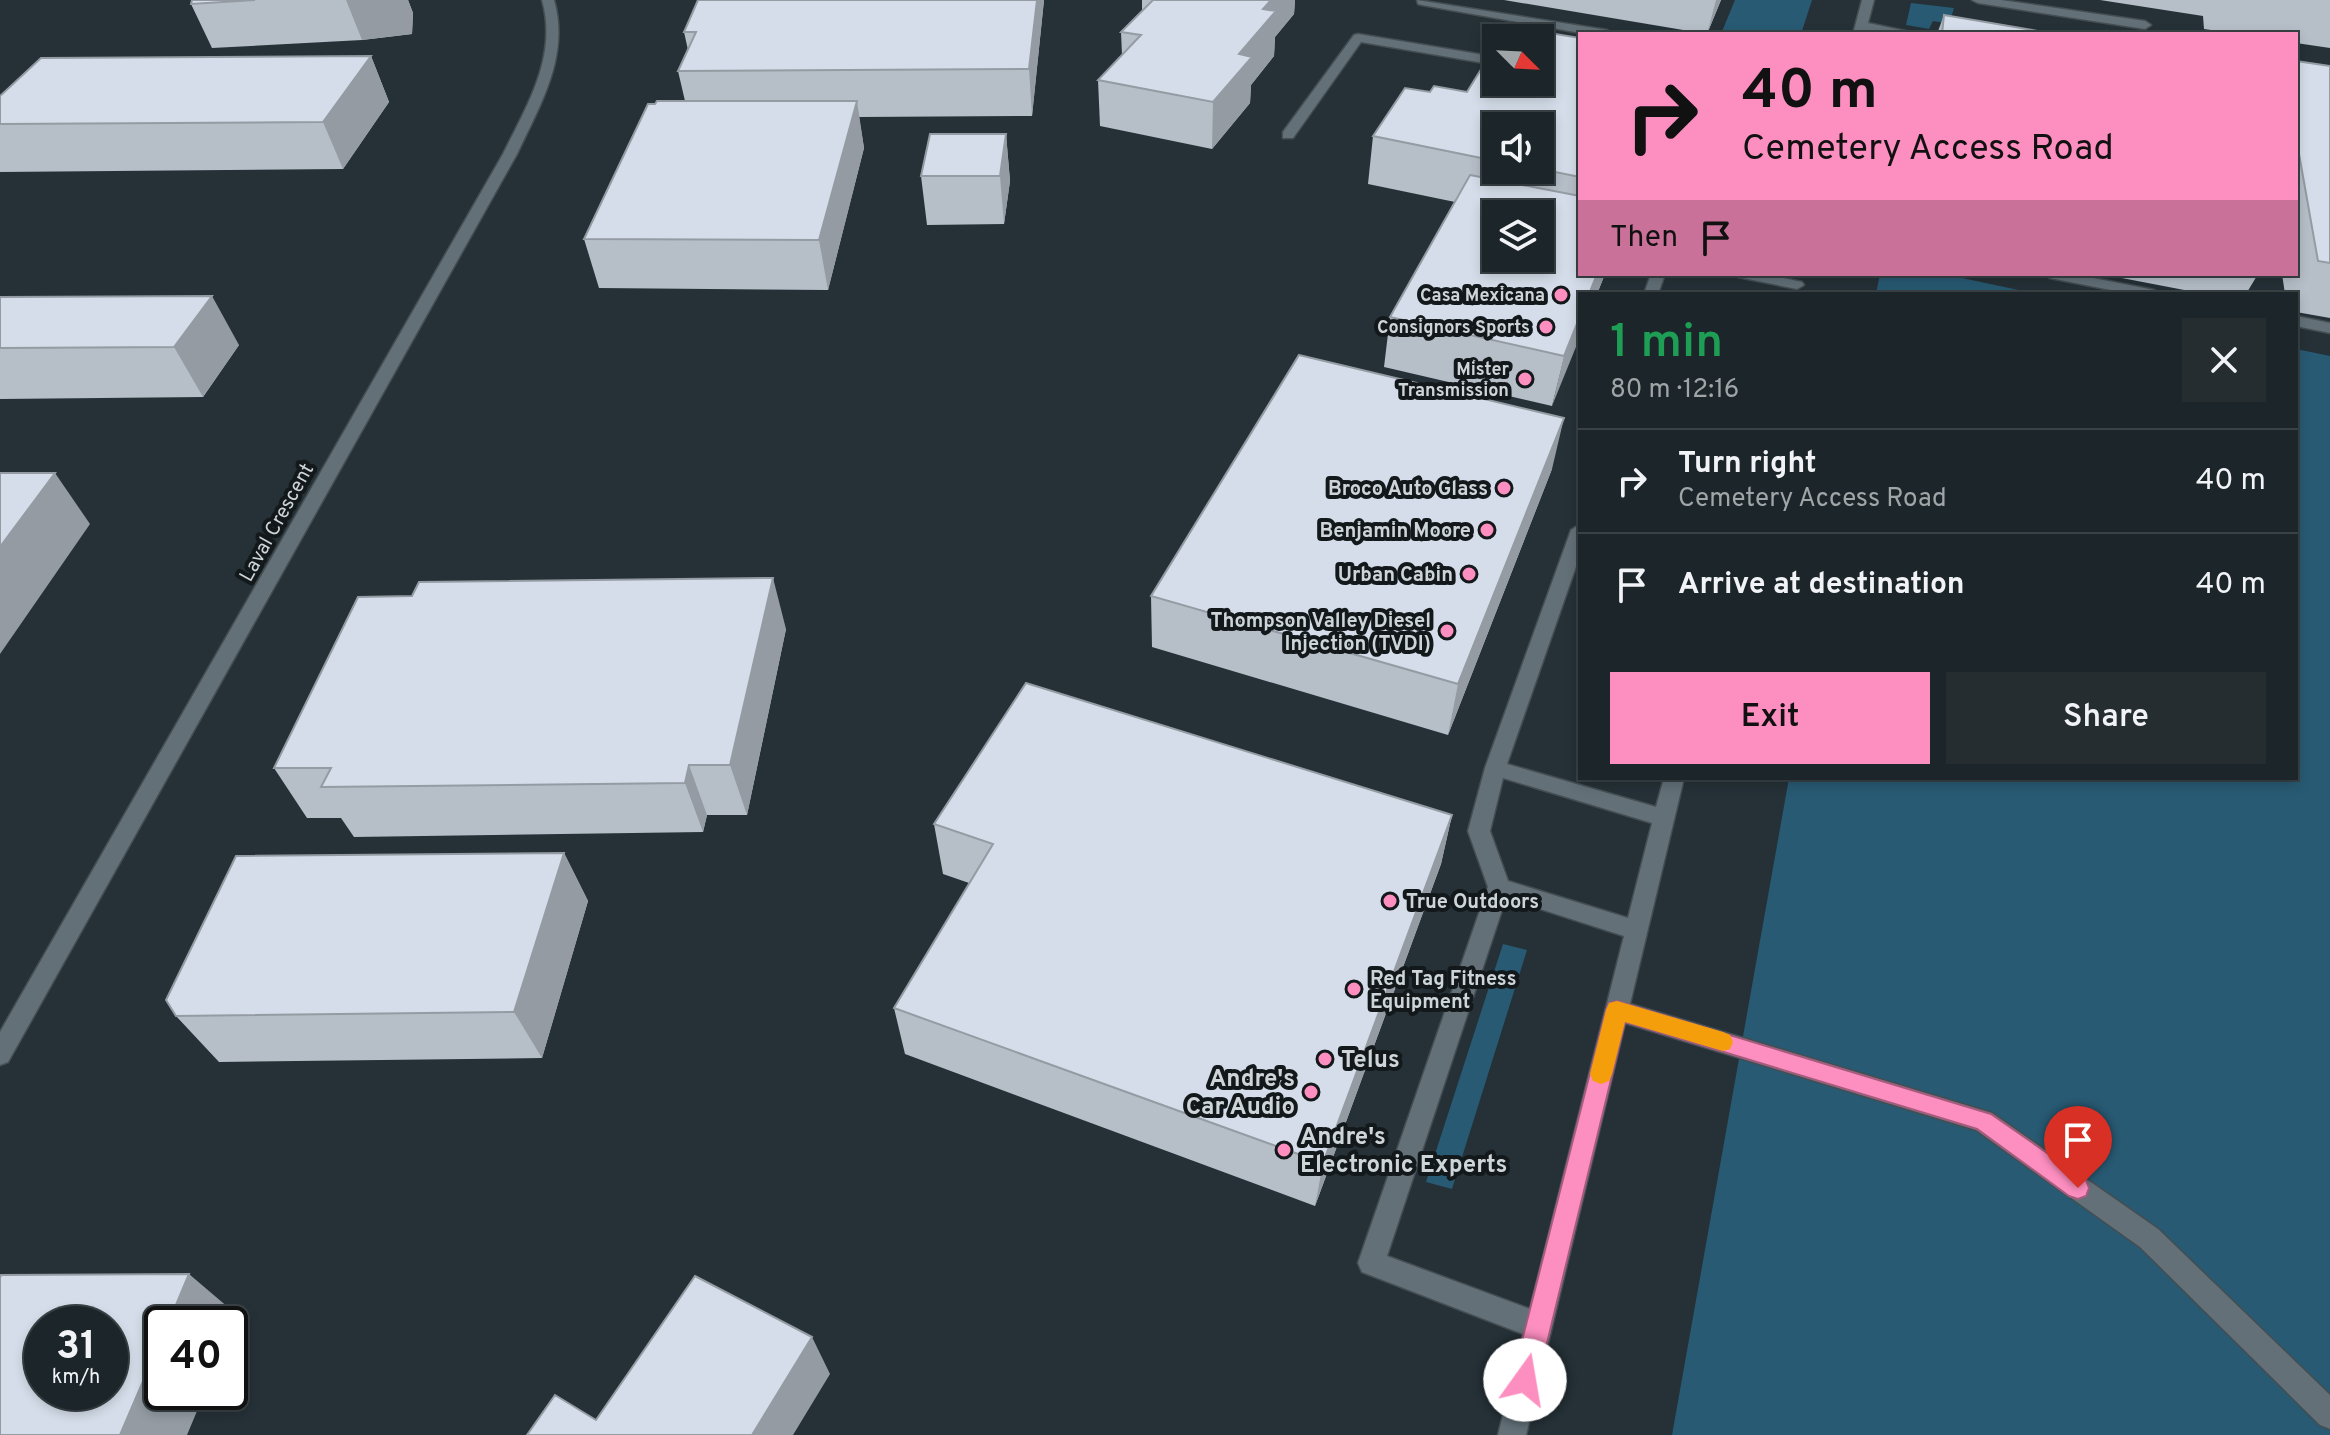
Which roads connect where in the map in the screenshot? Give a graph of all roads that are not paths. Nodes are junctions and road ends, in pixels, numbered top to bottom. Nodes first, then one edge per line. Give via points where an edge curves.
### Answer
1 (548, 0) edge
2 (1423, 0) edge
3 (1868, 0) edge
4 (1978, 0) edge
5 (2145, 25) dead end
6 (1860, 30) edge
7 (1595, 32) edge
8 (1887, 32) edge
9 (1482, 59) edge
10 (1288, 135) dead end
11 (1754, 276) edge
12 (2060, 276) edge
13 (1797, 284) edge
14 (2144, 292) edge
15 (2298, 321) edge
16 (2330, 328) edge
17 (1578, 536) edge
18 (1495, 768) junction
19 (1674, 780) edge
20 (1665, 818) junction
21 (1499, 887) junction
22 (1636, 930) junction
23 (1617, 1010) junction
24 (0, 1054) edge
25 (1538, 1326) junction
26 (2330, 1415) edge
27 (1512, 1435) edge

1 - 24 street, Laval Crescent via 554,14 549,69 510,154
2 - 7 street
3 - 6 street
4 - 5 street
6 - 8 street
9 - 10 street via 1358,38
11 - 13 street
12 - 14 street
15 - 16 street
17 - 18 street
18 - 20 street
18 - 21 street via 1479,831
19 - 20 street
20 - 22 street
21 - 22 street
21 - 25 street via 1371,1263
22 - 23 street
23 - 25 street
23 - 26 street via 1983,1121 2149,1238
25 - 27 street

